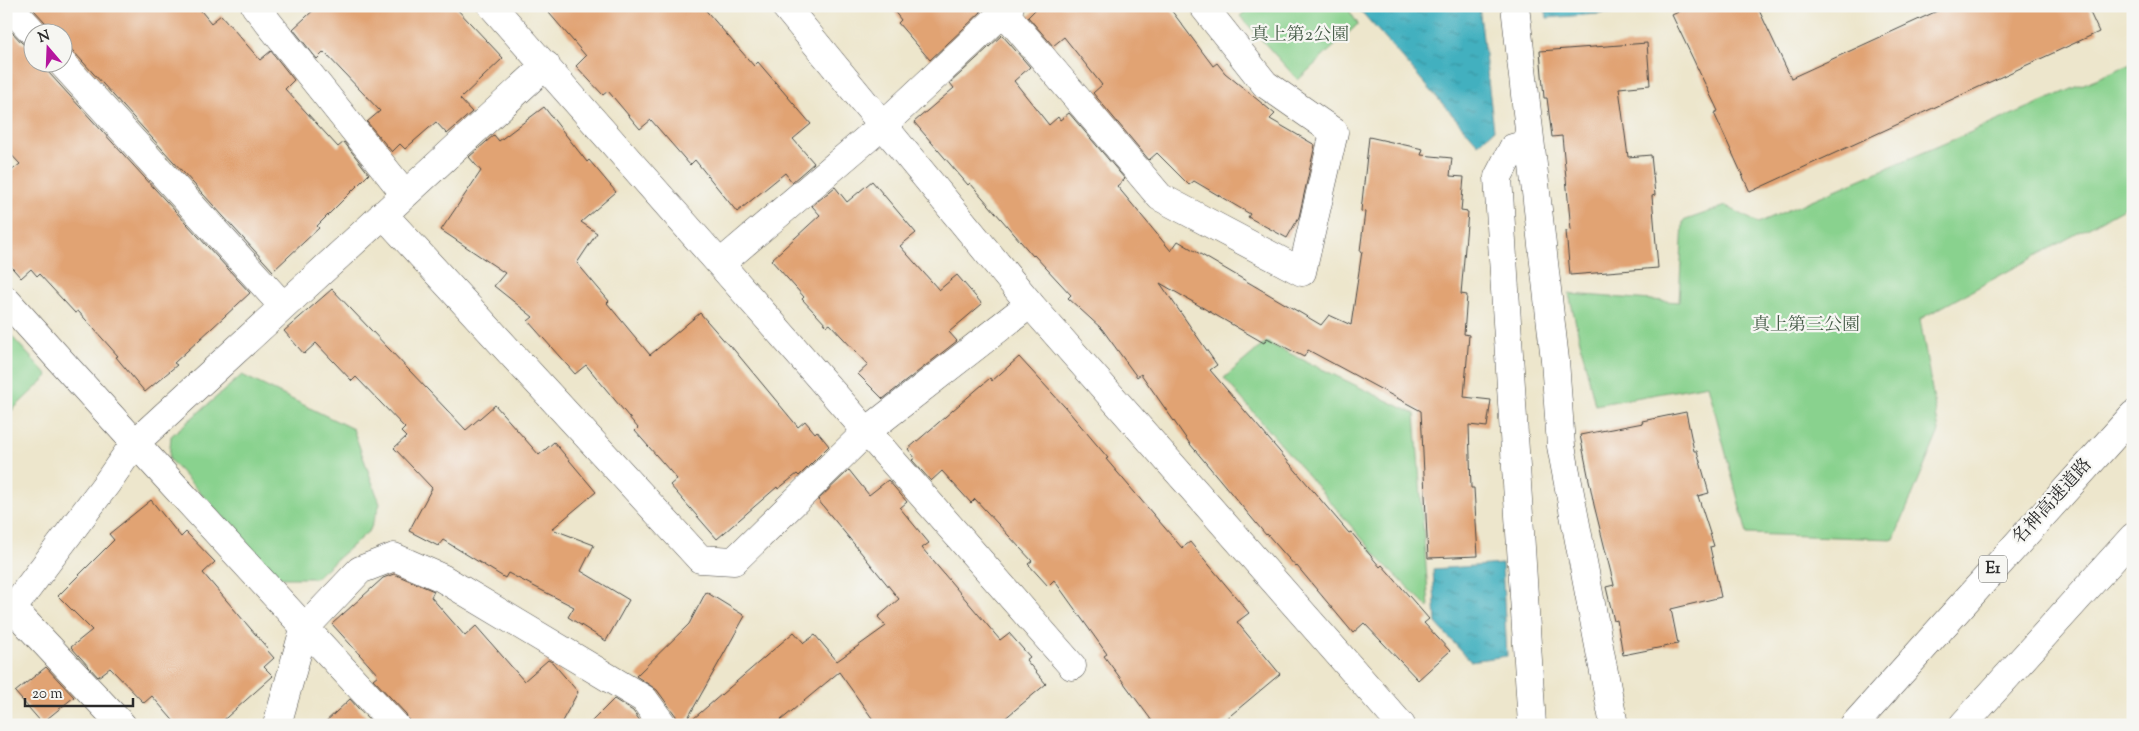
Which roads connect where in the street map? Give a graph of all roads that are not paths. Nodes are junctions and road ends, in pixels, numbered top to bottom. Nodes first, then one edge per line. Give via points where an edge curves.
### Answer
1 (9, 6) edge
2 (255, 6) edge
3 (492, 6) edge
4 (785, 6) edge
5 (1203, 6) edge
6 (1515, 6) edge
7 (1004, 8) edge
8 (24, 22) edge
9 (546, 65) junction
10 (70, 72) edge
11 (883, 125) junction
12 (1530, 143) junction
13 (405, 194) junction
14 (383, 214) junction
15 (720, 264) junction
16 (6, 300) edge
17 (1030, 304) junction
18 (283, 306) junction
19 (2133, 415) edge
20 (867, 431) junction
21 (134, 444) junction
22 (2133, 538) edge
23 (10, 613) edge
24 (304, 629) junction
25 (1072, 666) dead end
26 (122, 725) edge
27 (277, 725) edge
28 (395, 725) edge
29 (663, 725) edge
30 (1401, 725) edge
31 (1532, 725) edge
32 (1614, 725) edge
33 (1854, 725) edge
34 (1963, 725) edge

1 - 8 main road
2 - 13 main road
3 - 9 main road
4 - 11 main road
5 - 7 main road via 1265,84 1334,132 1302,272 1160,197
6 - 12 main road
7 - 11 main road
9 - 13 main road
9 - 15 main road
10 - 18 main road
11 - 15 main road
11 - 17 main road
12 - 31 main road via 1513,148 1498,177
12 - 32 main road via 1555,360 1561,446
13 - 14 main road
14 - 18 main road
14 - 20 main road via 700,559 734,561
15 - 20 main road
16 - 21 main road
17 - 20 main road
17 - 30 main road
18 - 21 main road
19 - 33 main road, 名神高速道路 / E1
20 - 25 main road
21 - 23 main road
21 - 24 main road
22 - 34 main road
23 - 26 main road
24 - 27 main road
24 - 28 main road
24 - 29 main road via 360,570 394,557 442,578 644,699

